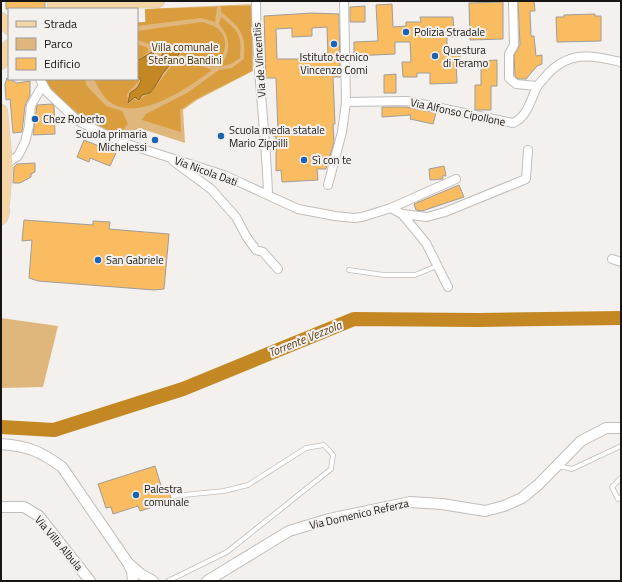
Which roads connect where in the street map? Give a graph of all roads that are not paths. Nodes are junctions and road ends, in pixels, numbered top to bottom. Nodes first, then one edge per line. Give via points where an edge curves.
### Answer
1 (129, 1) edge
2 (158, 1) edge
3 (256, 1) edge
4 (344, 1) edge
5 (513, 1) edge
6 (75, 2) edge
7 (64, 8) edge
8 (8, 49) edge
9 (4, 59) edge
10 (619, 63) edge
11 (41, 82) edge
12 (537, 86) junction
13 (346, 102) junction
14 (1, 111) edge
15 (528, 150) dead end
16 (167, 157) junction
17 (3, 177) edge
18 (456, 179) dead end
19 (328, 185) dead end
20 (268, 194) junction
21 (392, 208) junction
22 (2, 209) edge
23 (402, 214) junction
24 (612, 259) dead end
25 (621, 262) edge
26 (438, 266) junction
27 (278, 269) dead end
28 (349, 270) dead end
29 (448, 287) dead end
30 (621, 428) edge
31 (1, 444) edge
32 (621, 446) edge
33 (556, 466) junction
34 (621, 478) edge
35 (173, 496) dead end
36 (621, 497) edge
37 (1, 507) edge
38 (128, 563) junction
39 (225, 572) junction
40 (151, 580) edge
41 (90, 581) edge
42 (133, 581) edge
43 (137, 581) edge
44 (168, 581) edge
45 (197, 581) edge
46 (207, 581) edge

1 - 2 main road
1 - 6 main road
3 - 20 street, Via de Vincentiis via 258,74 264,120
4 - 13 street
5 - 12 street via 514,45 509,54 509,78 516,84
6 - 7 main road
8 - 9 main road
10 - 12 street via 604,57 576,56 564,60 552,69
11 - 16 street, Via Nicola Dati via 56,101 78,121 121,142
11 - 17 street via 31,105 25,142
12 - 13 street, Via Alfonso Cipollone via 527,110 519,120 512,123 407,101
13 - 19 street via 342,132
14 - 17 main road
15 - 23 street via 526,179 445,212 427,217
16 - 20 street, Via Nicola Dati via 224,175
16 - 27 street via 211,189 236,217 256,250 263,252
17 - 22 main road
18 - 21 street, Via Nicola Dati
20 - 21 street, Via Nicola Dati via 298,208 354,218
21 - 23 street
23 - 26 street via 426,243
24 - 25 street
26 - 28 lane via 415,274 384,275
26 - 29 street
30 - 33 street, Via Domenico Referza via 606,428 581,441
31 - 38 street via 23,446 49,457 62,467
32 - 33 lane via 572,469
33 - 39 street, Via Domenico Referza via 522,498 504,506 485,511 410,502 329,519 289,531
34 - 36 lane via 612,487 618,499
35 - 44 lane via 224,491 248,485 306,448 324,446 333,455 331,469 227,552
37 - 41 street, Via Villa Albula via 24,507 39,516
38 - 40 street
38 - 42 street
39 - 45 street, Via Domenico Referza
39 - 46 street, Via Domenico Referza
40 - 43 street

